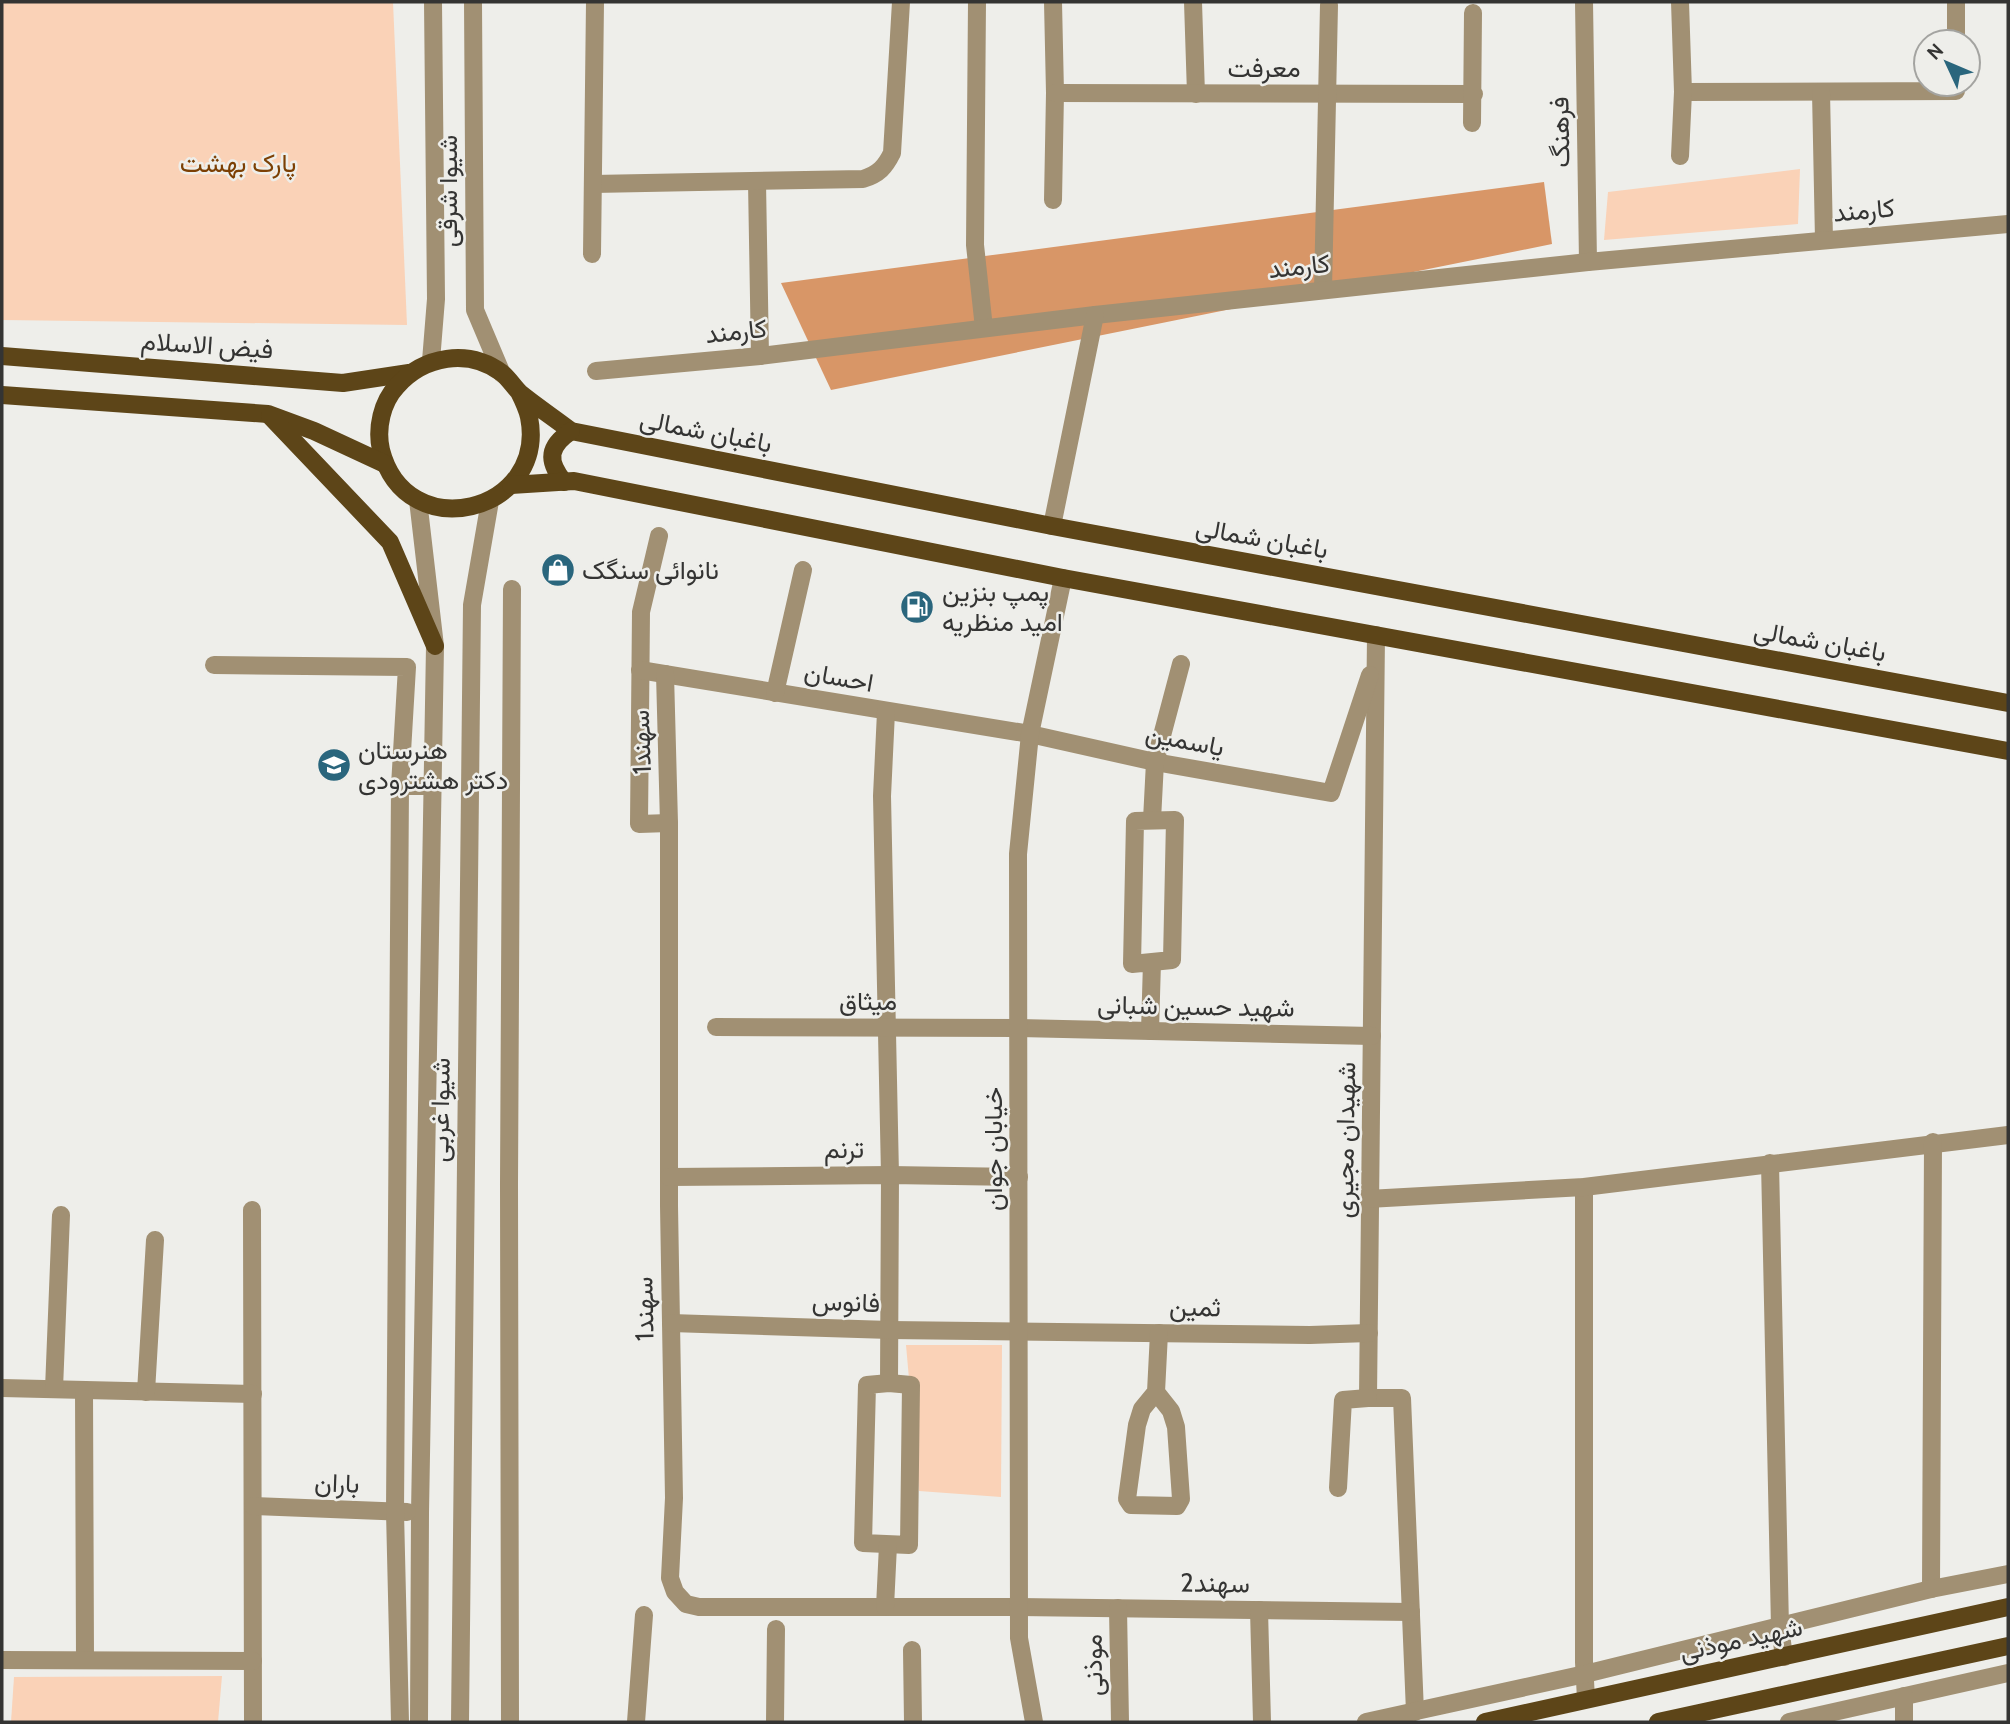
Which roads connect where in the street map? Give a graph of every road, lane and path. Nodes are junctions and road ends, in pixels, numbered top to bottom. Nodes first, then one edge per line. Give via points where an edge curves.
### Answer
1 (433, 2) edge
2 (473, 2) edge
3 (595, 2) edge
4 (901, 2) edge
5 (977, 2) edge
6 (1053, 2) edge
7 (1193, 2) edge
8 (1584, 2) edge
9 (1680, 2) edge
10 (1956, 2) edge
11 (1329, 5) dead end
12 (1473, 13) dead end
13 (1956, 28) edge
14 (1912, 91) edge
15 (1683, 92) junction
16 (1821, 92) junction
17 (1055, 93) junction
18 (1196, 94) junction
19 (1326, 94) junction
20 (1474, 94) junction
21 (1472, 123) dead end
22 (1680, 156) dead end
23 (757, 182) junction
24 (593, 184) junction
25 (1053, 200) dead end
26 (2008, 224) edge
27 (1824, 240) junction
28 (592, 254) dead end
29 (1588, 261) junction
30 (1323, 290) junction
31 (1096, 314) junction
32 (984, 328) junction
33 (2, 356) edge
34 (760, 356) junction
35 (431, 361) junction
36 (596, 371) dead end
37 (408, 373) junction
38 (502, 374) junction
39 (519, 392) junction
40 (2, 395) edge
41 (268, 414) junction
42 (571, 431) junction
43 (385, 464) junction
44 (564, 482) junction
45 (510, 485) junction
46 (418, 500) junction
47 (490, 501) junction
48 (1052, 526) junction
49 (659, 536) dead end
50 (803, 570) dead end
51 (1063, 578) junction
52 (512, 589) dead end
53 (1376, 635) junction
54 (435, 646) junction
55 (1376, 657) junction
56 (1181, 664) dead end
57 (214, 666) dead end
58 (640, 670) junction
59 (665, 674) junction
60 (775, 693) junction
61 (2008, 703) edge
62 (886, 712) junction
63 (1030, 734) junction
64 (2008, 751) edge
65 (1155, 762) junction
66 (400, 786) junction
67 (432, 786) junction
68 (1152, 820) junction
69 (669, 823) junction
70 (1152, 961) junction
71 (716, 1027) dead end
72 (888, 1028) junction
73 (1019, 1028) junction
74 (1150, 1031) junction
75 (1372, 1036) junction
76 (2008, 1135) edge
77 (1933, 1142) junction
78 (1770, 1163) junction
79 (890, 1175) junction
80 (669, 1177) junction
81 (1019, 1177) junction
82 (1584, 1187) junction
83 (1369, 1199) junction
84 (253, 1210) dead end
85 (61, 1215) dead end
86 (155, 1240) dead end
87 (671, 1323) junction
88 (890, 1330) junction
89 (1019, 1331) junction
90 (1158, 1333) junction
91 (1369, 1333) junction
92 (889, 1383) junction
93 (2, 1388) edge
94 (54, 1390) junction
95 (84, 1390) junction
96 (146, 1392) junction
97 (1156, 1392) junction
98 (253, 1394) junction
99 (1368, 1398) junction
100 (1338, 1488) dead end
101 (253, 1506) junction
102 (396, 1512) junction
103 (420, 1513) junction
104 (888, 1545) junction
105 (2008, 1574) edge
106 (1931, 1589) junction
107 (885, 1607) junction
108 (1019, 1607) junction
109 (2008, 1607) edge
110 (1118, 1608) junction
111 (1259, 1610) junction
112 (1411, 1612) junction
113 (644, 1615) dead end
114 (1780, 1627) junction
115 (776, 1629) dead end
116 (2008, 1646) edge
117 (912, 1650) dead end
118 (1784, 1657) junction
119 (2, 1660) edge
120 (85, 1660) junction
121 (253, 1661) junction
122 (2008, 1673) edge
123 (1585, 1674) junction
124 (1904, 1696) junction
125 (1586, 1699) junction
126 (1415, 1712) junction
127 (253, 1722) edge
128 (400, 1722) edge
129 (419, 1722) edge
130 (460, 1722) edge
131 (510, 1722) edge
132 (636, 1722) edge
133 (775, 1722) edge
134 (913, 1722) edge
135 (1034, 1722) edge
136 (1120, 1722) edge
137 (1262, 1722) edge
138 (1366, 1722) edge
139 (1485, 1722) edge
140 (1658, 1722) edge
141 (1789, 1722) edge
142 (1904, 1722) edge

1 - 35 street, شیوا شرقی via 436,299
2 - 38 street, شیوا شرقی via 475,310
3 - 24 street
4 - 23 street via 892,153 886,166 863,179
5 - 32 street via 975,244
6 - 17 street
7 - 18 street
8 - 29 street, فرهنگ
9 - 15 street
10 - 13 street
11 - 19 street
12 - 20 street
14 - 16 street
15 - 16 street
15 - 22 street
16 - 27 street
17 - 18 street, معرفت
17 - 25 street
18 - 19 street, معرفت
19 - 20 street, معرفت
19 - 30 street
20 - 21 street
23 - 24 street
23 - 34 street
24 - 28 street
26 - 27 street, کارمند
27 - 29 street, کارمند
29 - 30 street, کارمند
30 - 31 street, کارمند
31 - 32 street, کارمند
31 - 48 street
32 - 34 street, کارمند
33 - 37 main road, فیض الاسلام via 343,383
34 - 36 street, کارمند
35 - 37 main road
35 - 38 main road via 456,357 480,362
37 - 43 main road via 381,415 379,440
38 - 39 main road
39 - 42 main road, باغبان شمالی
39 - 45 main road via 529,415 531,440 524,465
40 - 41 main road
41 - 43 main road
41 - 54 main road via 390,542
42 - 44 main road via 558,440 552,454 554,470
42 - 48 main road, باغبان شمالی
43 - 46 main road via 398,485
44 - 45 main road
44 - 51 main road
45 - 47 main road
46 - 47 main road via 442,509 467,509
46 - 54 street, شیوا غربی
47 - 130 street, شیوا غربی via 472,605
48 - 61 main road, باغبان شمالی
49 - 58 street via 641,612
50 - 60 street
51 - 53 main road
51 - 63 street, خیابان جوان
52 - 131 street
53 - 55 street, شهیدان مجیری
53 - 64 main road
54 - 67 street, شیوا غربی
55 - 65 street, یاسمین via 1331,793
55 - 75 street, شهیدان مجیری
56 - 65 street
57 - 66 street via 407,667
58 - 59 street, احسان
58 - 69 street via 639,824
59 - 60 street, احسان
59 - 69 street, 1سهند
60 - 62 street, احسان
62 - 63 street, احسان
62 - 72 street via 882,796
63 - 65 street, یاسمین
63 - 73 street, خیابان جوان via 1018,854
65 - 68 street
66 - 67 street
66 - 102 street
67 - 103 street, شیوا غربی
68 - 70 street via 1135,821 1132,964
68 - 70 street via 1175,820 1172,960
69 - 80 street, 1سهند
70 - 74 street
71 - 72 street, میثاق
72 - 73 street, میثاق
72 - 79 street
73 - 74 street, شهید حسین شبانی
73 - 81 street, خیابان جوان
74 - 75 street, شهید حسین شبانی
75 - 83 street, شهیدان مجیری
76 - 77 street
77 - 78 street
77 - 106 street
78 - 82 street
78 - 114 street
79 - 80 street, ترنم
79 - 81 street, ترنم
79 - 88 street
80 - 87 street, 1سهند
81 - 89 street, خیابان جوان
82 - 83 street
82 - 123 street
83 - 91 street, شهیدان مجیری
84 - 98 street
85 - 94 street
86 - 96 street
87 - 88 street, فانوس
87 - 107 street, 1سهند via 674,1498 670,1578 675,1592 686,1604 699,1607
88 - 89 street, فانوس
88 - 92 street
89 - 90 street, ثمین
89 - 108 street, خیابان جوان
90 - 91 street, ثمین
90 - 97 street
91 - 99 street, شهیدان مجیری
92 - 104 street via 911,1385 911,1412 909,1545
92 - 104 street via 867,1385 863,1543
93 - 94 street
94 - 95 street
95 - 96 street
95 - 120 street
96 - 98 street
97 - 97 street via 1142,1409 1137,1425 1126,1499 1131,1505 1177,1506 1181,1499 1176,1427 1171,1411
98 - 101 street
99 - 100 street via 1343,1400
99 - 112 street via 1402,1398
101 - 102 street, باران
101 - 121 street
102 - 103 street, باران
102 - 128 street
103 - 129 street, شیوا غربی
104 - 107 street
105 - 106 street
106 - 114 street
107 - 108 street, 1سهند
108 - 110 street, 2سهند
108 - 135 street, خیابان جوان via 1018,1637
109 - 118 main road, شهید موذنی
110 - 111 street, 2سهند
110 - 136 street, موذنی
111 - 112 street, 2سهند
111 - 137 street
112 - 126 street
113 - 132 street
114 - 118 street
114 - 123 street
115 - 133 street
116 - 140 main road
117 - 134 street
118 - 125 main road, شهید موذنی
119 - 120 street
120 - 121 street
121 - 127 street
122 - 124 street
123 - 125 street
123 - 126 street
124 - 141 street
124 - 142 street
125 - 139 main road, شهید موذنی
126 - 138 street

